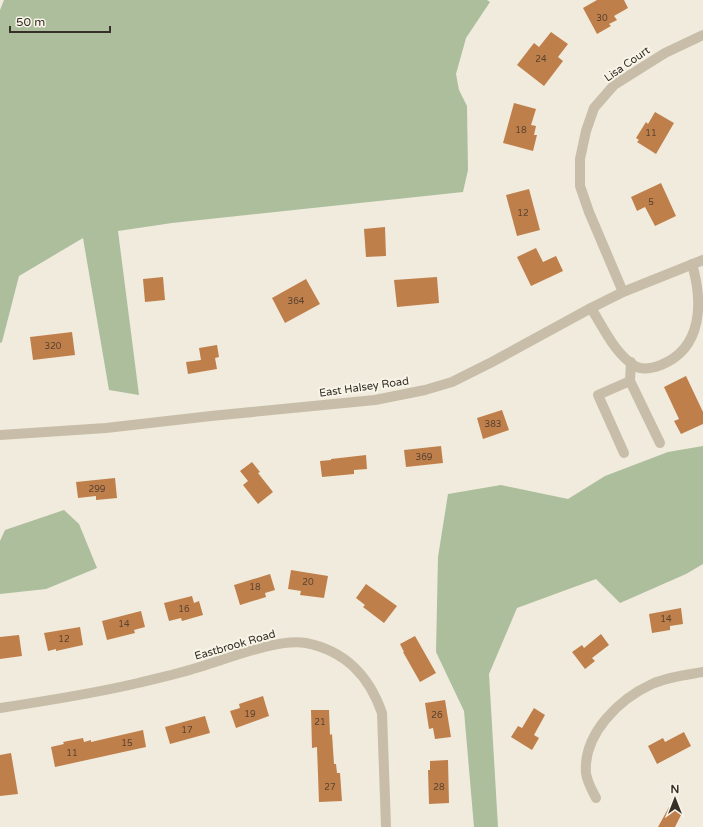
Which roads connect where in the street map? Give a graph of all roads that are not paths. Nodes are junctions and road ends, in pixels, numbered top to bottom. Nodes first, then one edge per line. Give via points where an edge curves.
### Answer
1 (703, 35) edge
2 (703, 260) edge
3 (692, 264) junction
4 (623, 292) junction
5 (591, 308) junction
6 (630, 362) junction
7 (630, 381) junction
8 (0, 435) edge
9 (660, 444) dead end
10 (624, 453) dead end
11 (703, 672) edge
12 (0, 708) edge
13 (596, 798) dead end
14 (386, 827) edge

1 - 4 street, Lisa Court via 665,52 614,85 594,108 586,131 580,159 580,186
2 - 3 street, East Halsey Road
3 - 4 street, East Halsey Road
3 - 6 street via 698,278 701,298 695,334 686,348 670,361 650,369 636,367
4 - 5 street, East Halsey Road
5 - 6 street via 613,342
5 - 8 street, East Halsey Road via 452,382 425,390 375,400 106,428
6 - 7 street
7 - 9 street
7 - 10 street via 598,395
11 - 13 street via 652,684 634,694 609,716 593,739 587,756 586,774
12 - 14 street, Eastbrook Road via 138,683 281,644 296,642 323,648 340,656 361,673 372,688 382,713

